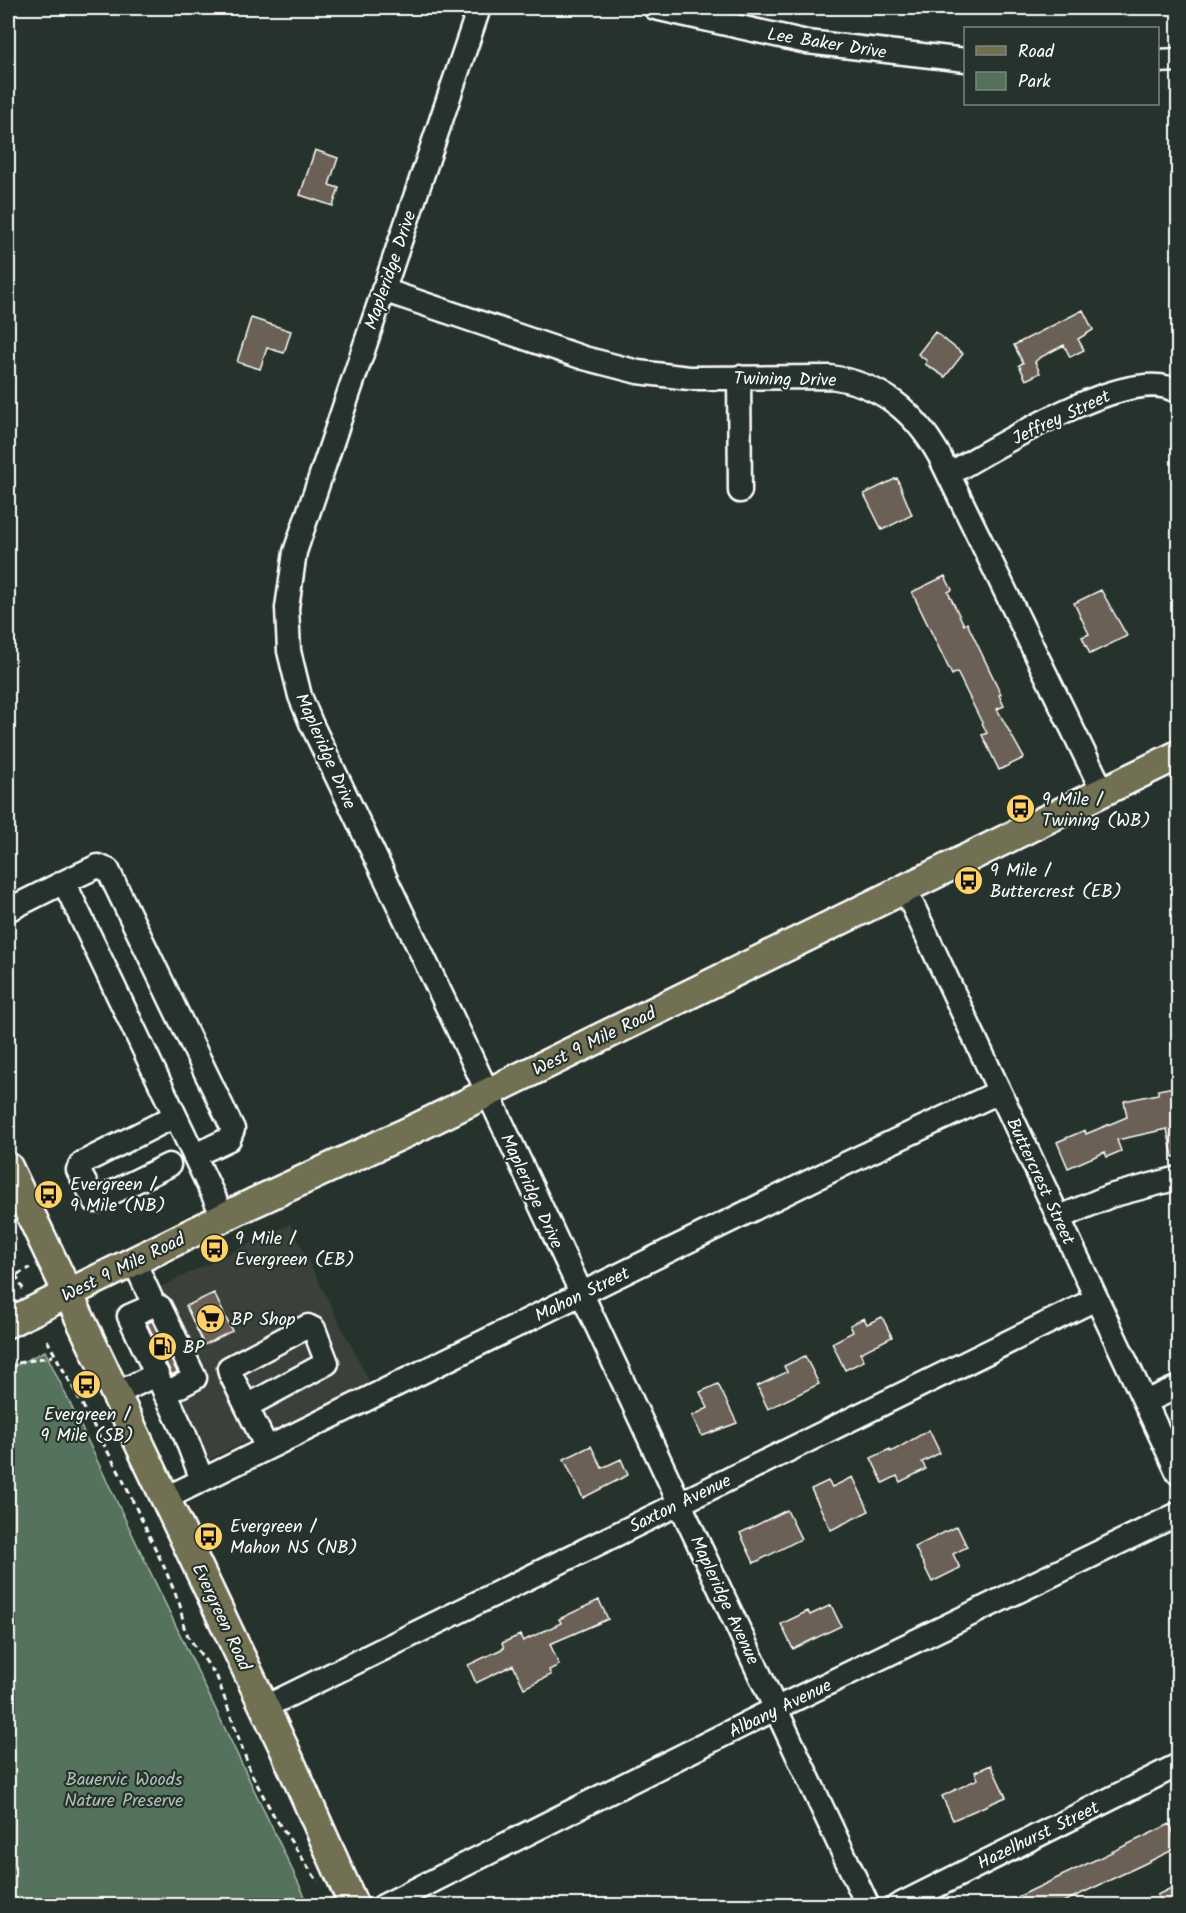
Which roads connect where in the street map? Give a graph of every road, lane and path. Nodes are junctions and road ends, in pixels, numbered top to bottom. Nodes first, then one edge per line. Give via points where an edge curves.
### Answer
1 (479, 8) edge
2 (655, 8) edge
3 (964, 60) edge
4 (1179, 60) edge
5 (1159, 61) edge
6 (383, 290) junction
7 (739, 377) junction
8 (1179, 392) edge
9 (949, 474) junction
10 (740, 491) dead end
11 (1179, 755) edge
12 (1103, 792) junction
13 (64, 882) junction
14 (905, 889) junction
15 (8, 910) edge
16 (999, 1092) junction
17 (486, 1093) junction
18 (175, 1116) junction
19 (195, 1155) junction
20 (170, 1165) dead end
21 (8, 1167) edge
22 (1179, 1178) edge
23 (224, 1218) junction
24 (1058, 1218) junction
25 (134, 1261) junction
26 (30, 1268) dead end
27 (16, 1275) junction
28 (8, 1279) edge
29 (23, 1289) dead end
30 (68, 1293) junction
31 (581, 1295) junction
32 (1096, 1299) junction
33 (154, 1305) junction
34 (8, 1323) edge
35 (47, 1340) dead end
36 (53, 1356) junction
37 (8, 1365) edge
38 (161, 1384) junction
39 (1179, 1387) edge
40 (116, 1394) junction
41 (1145, 1401) junction
42 (247, 1406) dead end
43 (267, 1448) junction
44 (1179, 1473) edge
45 (202, 1480) junction
46 (166, 1498) junction
47 (680, 1503) junction
48 (1179, 1514) edge
49 (265, 1707) junction
50 (775, 1709) junction
51 (1179, 1766) edge
52 (321, 1887) dead end
53 (354, 1905) edge
54 (383, 1905) edge
55 (868, 1905) edge
56 (897, 1905) edge

1 - 6 street, Mapleridge Drive
2 - 3 street, Lee Baker Drive via 807,42
4 - 5 street
6 - 7 street, Twining Drive via 605,364 668,376
6 - 17 street, Mapleridge Drive via 295,552 287,608 289,651 311,723
7 - 9 street, Twining Drive via 830,377 876,390 918,422
7 - 10 street
8 - 9 street, Jeffrey Street via 1145,386 1097,397
9 - 12 street, Twining Drive
11 - 12 main road, West 9 Mile Road
12 - 14 main road, West 9 Mile Road
13 - 15 street
13 - 18 street
13 - 19 street via 98,866 108,870 226,1114 233,1129 229,1139
14 - 16 street, Buttercrest Street
14 - 17 main road, West 9 Mile Road
16 - 24 street, Buttercrest Street
16 - 31 street, Mahon Street
17 - 23 main road, West 9 Mile Road
17 - 31 street, Mapleridge Drive
18 - 19 street
18 - 20 street via 82,1163 78,1170 95,1201
19 - 23 street
21 - 30 main road, Evergreen Road
22 - 24 street via 1110,1196
23 - 25 main road, West 9 Mile Road
24 - 32 street, Buttercrest Street
25 - 30 main road, West 9 Mile Road
25 - 33 street
26 - 27 path
27 - 28 path
27 - 29 path
30 - 34 main road, West 9 Mile Road
30 - 40 main road, Evergreen Road
31 - 43 street, Mahon Street
31 - 47 street, Mapleridge Avenue
32 - 41 street, Buttercrest Street
32 - 47 street, Saxton Avenue
33 - 38 street via 129,1316
33 - 38 street via 160,1307 195,1378
35 - 36 path
36 - 37 path
36 - 52 path via 125,1484 180,1605 183,1627 217,1677 250,1773
38 - 40 street
38 - 45 street
39 - 41 street
40 - 46 main road, Evergreen Road
41 - 44 street, Buttercrest Street
42 - 43 street
43 - 45 street, Mahon Street
45 - 46 street, Mahon Street
46 - 49 main road, Evergreen Road
47 - 49 street, Saxton Avenue
47 - 50 street, Mapleridge Avenue
48 - 50 street, Albany Avenue
49 - 53 main road, Evergreen Road
50 - 54 street, Albany Avenue
50 - 55 street, Mapleridge Avenue
51 - 56 street, Hazelhurst Street

